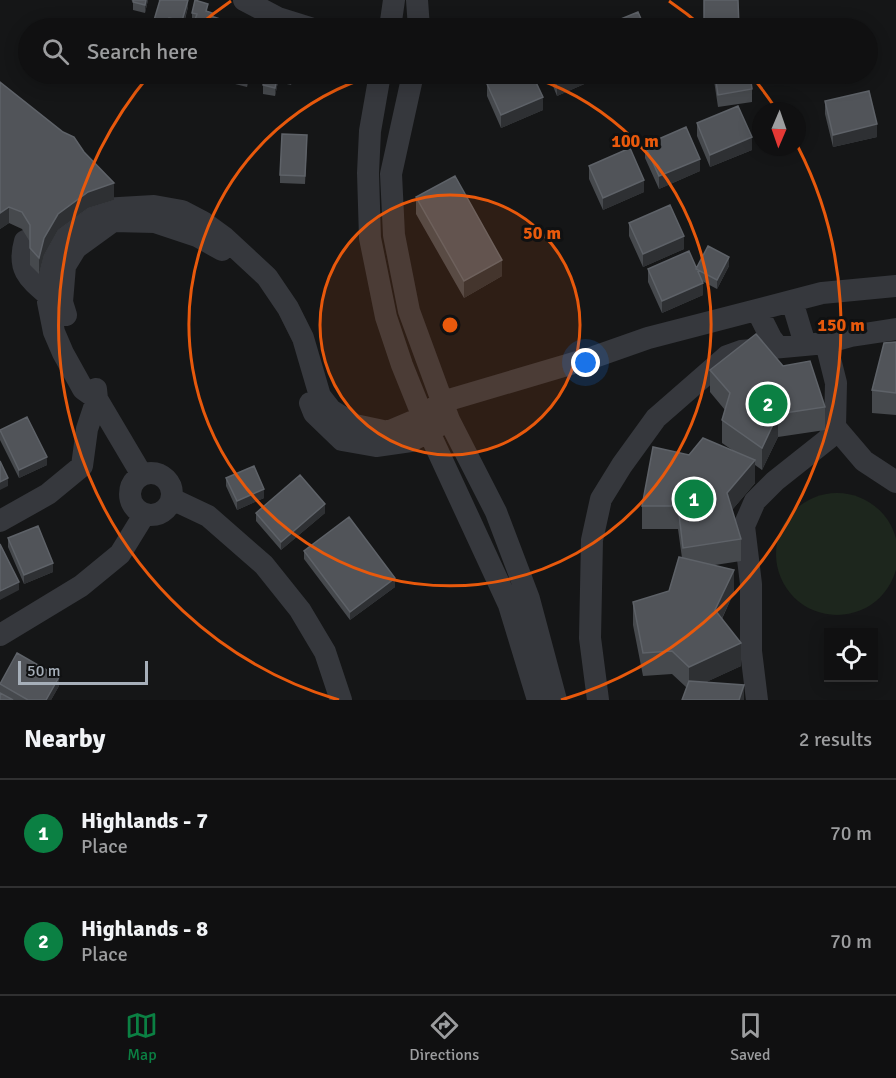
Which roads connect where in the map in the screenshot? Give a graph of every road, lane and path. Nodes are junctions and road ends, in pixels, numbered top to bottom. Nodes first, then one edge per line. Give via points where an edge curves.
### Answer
1 (244, 0) edge
2 (394, 0) edge
3 (417, 0) edge
4 (278, 18) edge
5 (391, 18) edge
6 (418, 18) edge
7 (378, 84) edge
8 (411, 84) edge
9 (25, 241) dead end
10 (896, 286) edge
11 (48, 295) junction
12 (792, 301) junction
13 (757, 310) junction
14 (896, 329) edge
15 (816, 344) junction
16 (778, 347) junction
17 (97, 399) junction
18 (445, 411) junction
19 (426, 423) junction
20 (835, 427) junction
21 (142, 475) junction
22 (896, 482) edge
23 (172, 499) junction
24 (144, 514) junction
25 (0, 521) edge
26 (0, 635) edge
27 (341, 700) edge
28 (538, 700) edge
29 (556, 700) edge
30 (598, 700) edge
31 (757, 700) edge

1 - 4 street
2 - 5 street
3 - 6 street
7 - 19 street via 370,131 370,238 386,317
8 - 18 street via 391,174 394,235 409,311
9 - 11 street via 21,253 27,277
10 - 12 street via 822,293
11 - 17 street via 54,332 63,353 83,389
11 - 19 street via 51,256 80,221 102,209 154,206 182,211 225,238 267,277 303,338 320,396 331,410 354,425 388,432
12 - 13 street
12 - 15 street
13 - 16 street
13 - 18 street via 648,338
14 - 15 street
15 - 16 street
15 - 20 street via 837,383
16 - 30 street via 727,356 656,418 601,499 592,540 590,638
17 - 19 street via 95,381 70,332 63,302 65,266 76,248 113,221 155,222 197,236 224,252 266,295 280,320 314,413 342,440 376,446 411,441
17 - 21 street
17 - 25 street via 87,429 82,466 48,494
18 - 19 street
18 - 29 street via 496,512 529,599
19 - 28 street via 509,605
20 - 22 street via 864,460
20 - 31 street via 828,439 755,501 744,526
21 - 23 street via 161,476 171,485
21 - 24 street via 132,485 130,499
23 - 24 street via 165,511
23 - 27 street via 208,516 264,565 300,610 325,652
24 - 26 street via 120,554 81,586

